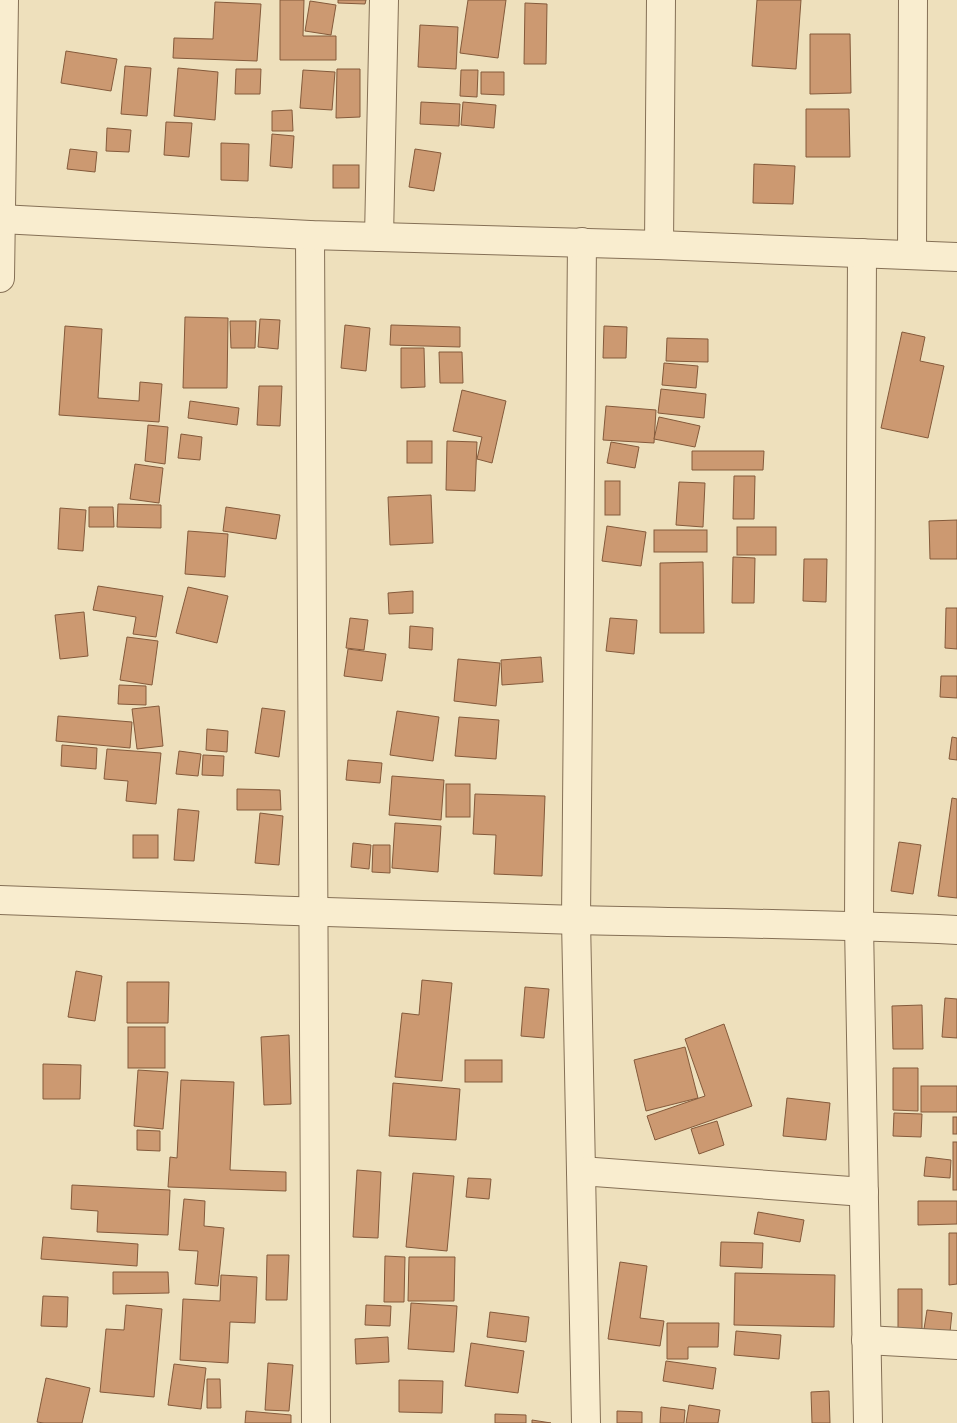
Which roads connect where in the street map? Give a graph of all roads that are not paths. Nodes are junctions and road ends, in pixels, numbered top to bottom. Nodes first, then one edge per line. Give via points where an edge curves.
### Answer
1 (4, 0) edge
2 (384, 0) edge
3 (661, 0) edge
4 (913, 0) edge
5 (0, 219) edge
6 (310, 235) junction
7 (379, 237) junction
8 (582, 242) junction
9 (659, 244) junction
10 (862, 253) junction
11 (912, 255) junction
12 (957, 257) edge
13 (0, 278) edge
14 (0, 900) edge
15 (314, 912) junction
16 (576, 920) junction
17 (859, 925) junction
18 (957, 930) edge
19 (581, 1171) junction
20 (864, 1192) junction
21 (866, 1340) junction
22 (957, 1345) edge
23 (316, 1423) edge
24 (586, 1423) edge
25 (868, 1423) edge

1 - 5 street
2 - 7 street
3 - 9 street
4 - 11 street
5 - 6 street
5 - 13 street
6 - 7 street
6 - 15 street
7 - 8 street
8 - 9 street
8 - 16 street
9 - 10 street
10 - 11 street
10 - 17 street
11 - 12 street
14 - 15 street
15 - 16 street
15 - 23 street
16 - 17 street
16 - 19 street
17 - 18 street
17 - 20 street
19 - 20 street
19 - 24 street
20 - 21 street
21 - 22 street
21 - 25 street

